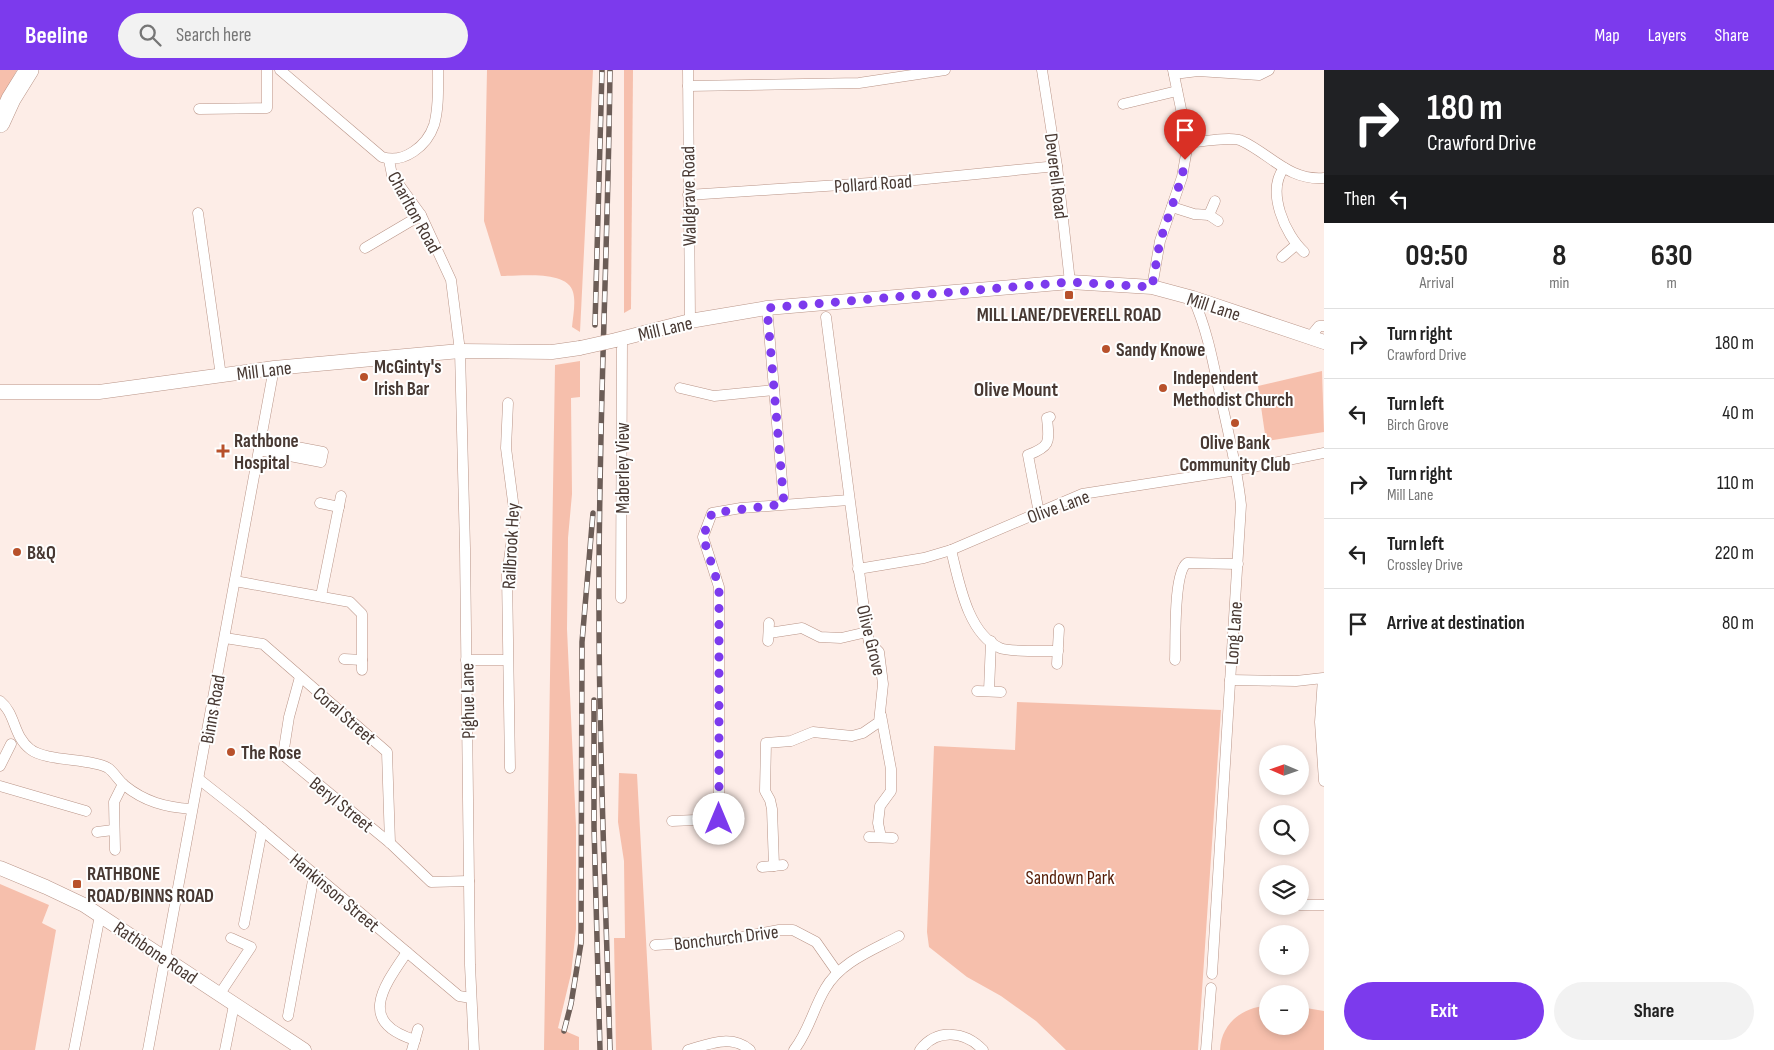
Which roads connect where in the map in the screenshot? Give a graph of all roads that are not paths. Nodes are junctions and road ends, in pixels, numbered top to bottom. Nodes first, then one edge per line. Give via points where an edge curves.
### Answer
1 (29, 70) edge
2 (267, 70) edge
3 (280, 70) edge
4 (438, 70) edge
5 (688, 70) edge
6 (945, 70) edge
7 (1042, 70) edge
8 (1269, 70) edge
9 (1174, 72) edge
10 (688, 86) junction
11 (1176, 91) junction
12 (1123, 104) dead end
13 (199, 109) dead end
14 (0, 123) edge
15 (1188, 143) junction
16 (389, 160) junction
17 (1057, 166) junction
18 (1284, 168) junction
19 (1324, 178) edge
20 (688, 194) junction
21 (1215, 201) dead end
22 (1172, 207) junction
23 (198, 213) dead end
24 (421, 215) junction
25 (1209, 215) junction
26 (1218, 221) dead end
27 (1296, 245) junction
28 (364, 248) dead end
29 (1304, 252) dead end
30 (1282, 257) dead end
31 (1070, 282) junction
32 (1152, 287) junction
33 (1193, 298) junction
34 (767, 308) junction
35 (826, 317) dead end
36 (690, 321) junction
37 (1324, 326) edge
38 (1310, 337) junction
39 (619, 339) junction
40 (1324, 342) edge
41 (460, 351) junction
42 (274, 368) junction
43 (221, 376) junction
44 (680, 388) dead end
45 (774, 390) junction
46 (0, 392) edge
47 (508, 403) dead end
48 (1050, 418) dead end
49 (259, 445) junction
50 (1324, 453) edge
51 (1237, 470) junction
52 (848, 500) junction
53 (320, 503) dead end
54 (784, 504) junction
55 (1038, 512) junction
56 (951, 550) junction
57 (1238, 564) junction
58 (858, 569) junction
59 (235, 581) junction
60 (321, 596) junction
61 (621, 598) dead end
62 (1059, 629) dead end
63 (769, 632) dead end
64 (867, 632) junction
65 (225, 638) junction
66 (991, 641) junction
67 (1058, 651) junction
68 (344, 659) dead end
69 (466, 660) junction
70 (506, 660) junction
71 (1175, 660) dead end
72 (1057, 664) dead end
73 (300, 676) junction
74 (1230, 680) junction
75 (976, 691) dead end
76 (989, 691) junction
77 (1001, 692) dead end
78 (0, 701) edge
79 (881, 714) junction
80 (11, 744) dead end
81 (0, 766) edge
82 (510, 768) dead end
83 (200, 780) junction
84 (1324, 781) edge
85 (123, 784) junction
86 (0, 786) edge
87 (191, 810) junction
88 (86, 811) dead end
89 (672, 821) dead end
90 (113, 830) junction
91 (262, 830) junction
92 (97, 832) dead end
93 (869, 837) dead end
94 (881, 837) junction
95 (893, 838) dead end
96 (390, 843) junction
97 (116, 850) dead end
98 (762, 867) dead end
99 (0, 868) edge
100 (314, 875) junction
101 (469, 881) junction
102 (1309, 905) edge
103 (1324, 905) edge
104 (100, 915) junction
105 (244, 924) dead end
106 (899, 936) dead end
107 (231, 938) dead end
108 (655, 945) dead end
109 (407, 952) junction
110 (165, 958) junction
111 (837, 972) junction
112 (1212, 974) dead end
113 (1211, 988) dead end
114 (219, 995) junction
115 (471, 998) junction
116 (234, 1005) junction
117 (288, 1016) dead end
118 (418, 1028) dead end
119 (413, 1045) edge
120 (74, 1050) edge
121 (148, 1050) edge
122 (224, 1050) edge
123 (304, 1050) edge
124 (474, 1050) edge
125 (688, 1050) edge
126 (750, 1050) edge
127 (794, 1050) edge
128 (920, 1050) edge
129 (983, 1050) edge
130 (1206, 1050) edge

1 - 14 highway
2 - 13 street via 267,108
3 - 16 street
4 - 16 street via 434,126 412,154
5 - 10 street, Waldgrave Road
6 - 10 street via 859,84
7 - 17 street, Deverell Road
8 - 9 street via 1259,75
9 - 11 street
10 - 20 street, Waldgrave Road
11 - 12 street
11 - 15 street
15 - 18 street via 1240,139
15 - 22 street
16 - 24 street, Charlton Road via 392,175
17 - 20 street, Pollard Road via 907,180
17 - 31 street, Deverell Road
18 - 19 street via 1304,178
18 - 27 street via 1279,175 1276,193 1284,222
20 - 36 street, Waldgrave Road
21 - 25 street
22 - 25 street
22 - 32 street via 1160,241
23 - 43 street
24 - 28 street
24 - 41 street, Charlton Road via 451,280
25 - 26 street
27 - 29 street
27 - 30 street
31 - 32 street, Mill Lane
31 - 34 street, Mill Lane
32 - 33 street, Mill Lane
33 - 38 street, Mill Lane
33 - 51 street, Long Lane via 1203,321
34 - 36 street, Mill Lane
34 - 45 street
35 - 52 street, Olive Grove
36 - 39 street, Mill Lane
37 - 38 street via 1319,326
38 - 40 street, Mill Lane
39 - 41 street, Mill Lane, bridge via 552,352
39 - 61 street, Maberley View
41 - 42 street, Mill Lane
41 - 69 street, Pighue Lane
42 - 43 street, Mill Lane
42 - 49 street, Binns Road
43 - 46 street, Mill Lane via 100,392
44 - 45 street via 714,396
45 - 54 street
47 - 70 street, Railbrook Hey via 512,417 506,448 514,517 506,575
48 - 55 street via 1047,418 1049,441 1045,448 1028,455
49 - 49 street via 323,452 321,462
49 - 59 street, Binns Road
50 - 51 street, Olive Lane
51 - 55 street, Olive Lane via 1082,494
51 - 57 street, Long Lane via 1241,505
52 - 54 street
52 - 58 street, Olive Grove
53 - 60 street via 340,501
54 - 89 street via 712,513 703,537 719,587 719,819
55 - 56 street, Olive Lane
56 - 58 street, Olive Lane
56 - 66 street via 965,608
57 - 71 street via 1188,563 1183,566 1179,580
57 - 74 street, Long Lane
58 - 64 street, Olive Grove
59 - 60 street
59 - 65 street, Binns Road
60 - 68 street via 350,602 362,614 362,665
62 - 67 street
63 - 64 street via 802,628 820,637 841,638
64 - 79 street, Olive Grove via 869,642 879,652 883,684
65 - 73 street, Coral Street via 263,644
65 - 83 street, Binns Road
66 - 67 street via 1000,648
66 - 76 street
67 - 72 street
69 - 70 street
69 - 101 street, Pighue Lane
70 - 82 street, Railbrook Hey
73 - 96 street, Coral Street via 387,752
73 - 96 street, Beryl Street via 283,755
74 - 84 street via 1323,678 1320,722
74 - 112 street, Long Lane
75 - 76 street
76 - 77 street
78 - 85 street via 11,714 18,735 32,751 108,768
79 - 94 street, Olive Grove via 892,769 891,791 880,806 878,823
79 - 98 street via 879,722 852,736 813,732 791,741 766,743 765,791 772,808 779,866
80 - 81 street
83 - 87 street, Binns Road
83 - 91 street, Hankinson Street
85 - 87 street via 151,802
85 - 90 street via 114,802
86 - 88 street
87 - 110 street, Binns Road
90 - 92 street
90 - 97 street
91 - 100 street, Hankinson Street
91 - 105 street
93 - 94 street
94 - 95 street
96 - 101 street, Beryl Street via 431,882
99 - 104 street, Rathbone Road
100 - 109 street, Hankinson Street
100 - 117 street
101 - 115 street, Pighue Lane
102 - 103 street
104 - 110 street, Rathbone Road
104 - 120 street
106 - 111 street
107 - 114 street via 251,947
108 - 111 street, Bonchurch Drive via 720,941 793,930 816,942
109 - 115 street, Hankinson Street via 459,996
109 - 119 street via 382,990 380,1007 387,1027
110 - 114 street, Rathbone Road
110 - 121 street, Binns Road
111 - 127 street via 825,989 805,1036
113 - 130 street
114 - 116 street, Rathbone Road
115 - 124 street, Pighue Lane
116 - 122 street
116 - 123 street, Rathbone Road
118 - 119 street
125 - 126 street via 733,1041
128 - 129 street via 926,1042 954,1033 974,1040

